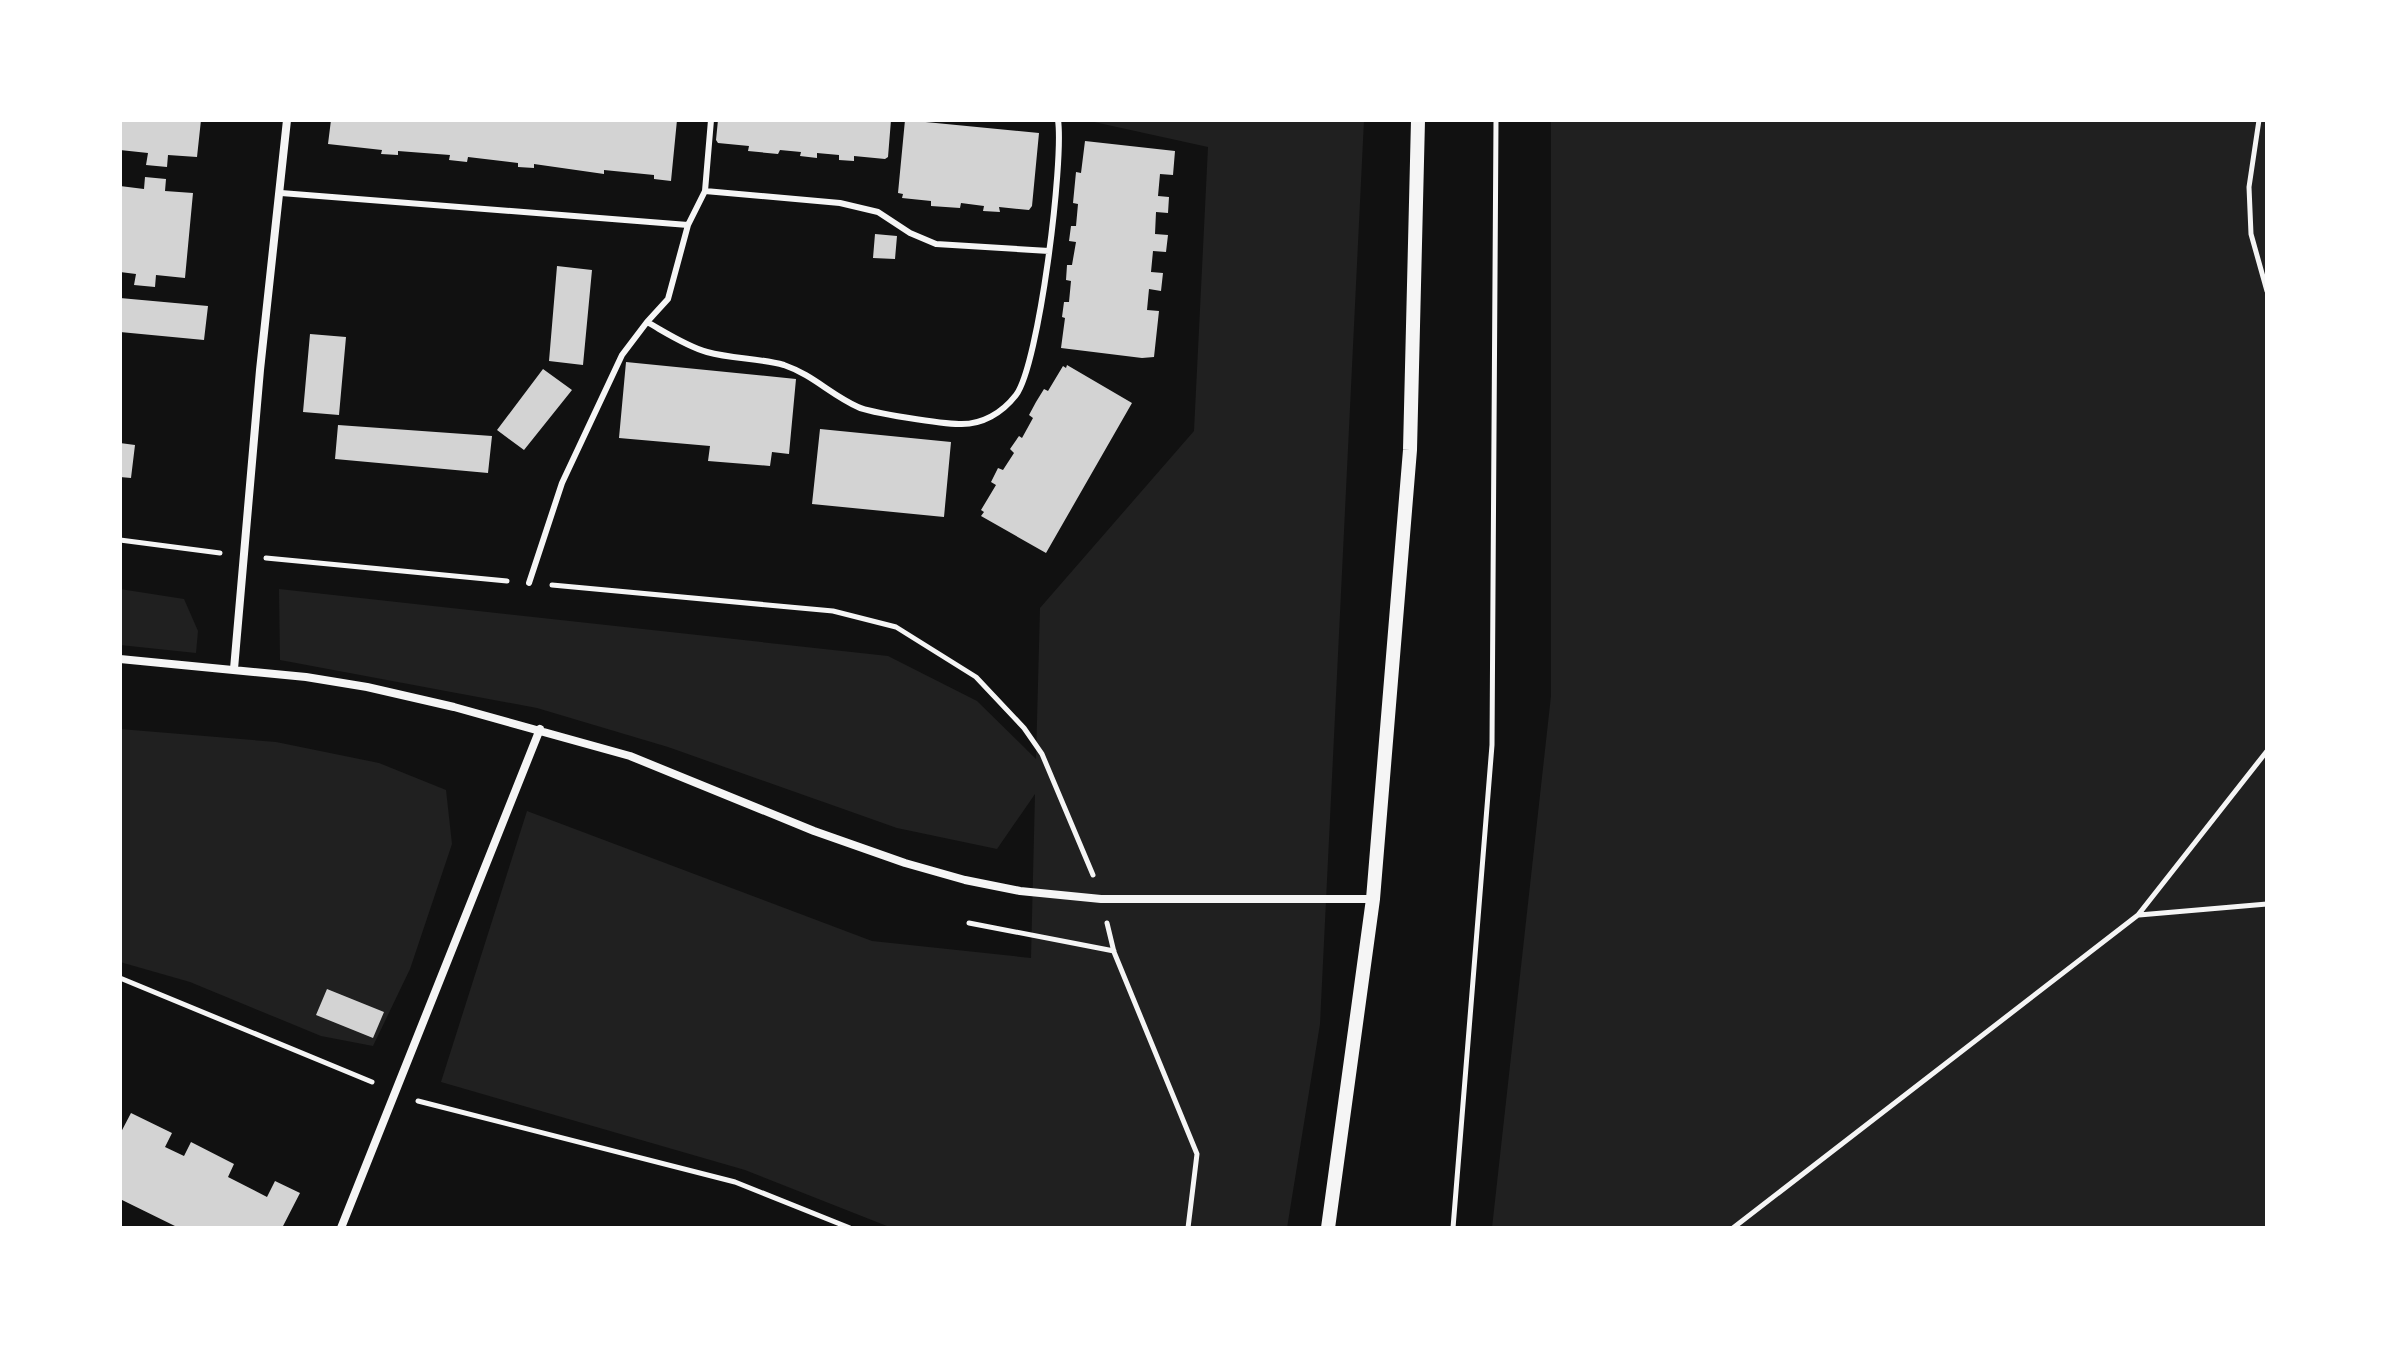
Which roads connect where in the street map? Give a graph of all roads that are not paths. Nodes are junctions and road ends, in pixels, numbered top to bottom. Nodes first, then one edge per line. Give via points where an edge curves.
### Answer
1 (287, 120) edge
2 (711, 120) edge
3 (1058, 120) edge
4 (1418, 120) edge
5 (705, 191) junction
6 (281, 193) junction
7 (688, 225) junction
8 (1049, 251) junction
9 (647, 322) junction
10 (529, 583) road end
11 (120, 659) edge
12 (234, 669) junction
13 (540, 729) junction
14 (1373, 899) junction
15 (341, 1228) edge
16 (1328, 1228) edge

1 - 6 street
2 - 5 lane
3 - 8 lane
4 - 14 street via 1410,450
5 - 7 lane
5 - 8 lane via 840,203 878,212 936,244
6 - 7 lane
6 - 12 street
7 - 9 lane via 668,299
8 - 9 lane via 1030,355 1017,394 988,420 959,424 861,409 814,377 783,365 705,351
9 - 10 lane via 622,355 562,483
11 - 12 street
12 - 13 street via 367,687
13 - 14 street via 658,766 814,831 965,880 1101,899
13 - 15 street
14 - 16 street

